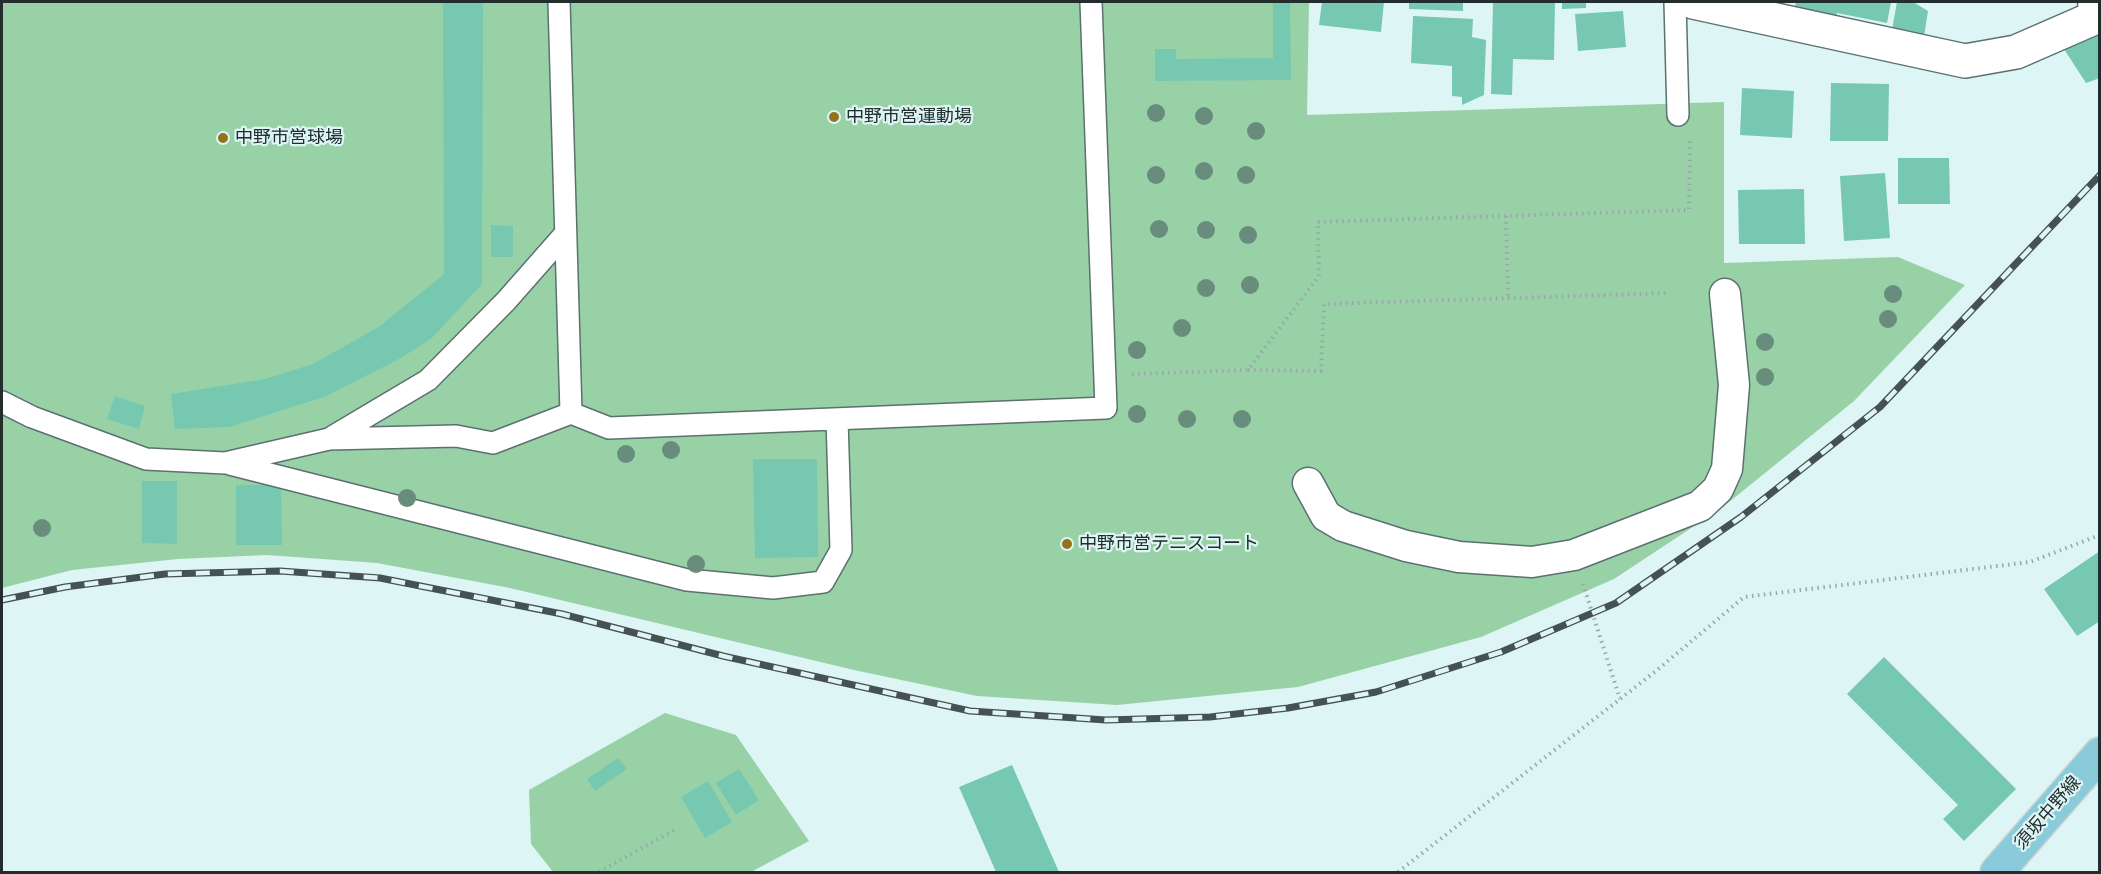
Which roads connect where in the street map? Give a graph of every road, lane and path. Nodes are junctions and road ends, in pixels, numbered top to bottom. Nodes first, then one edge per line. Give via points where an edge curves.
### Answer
1 (559, 2) edge
2 (1091, 2) edge
3 (1676, 2) edge
4 (1693, 2) edge
5 (2095, 2) edge
6 (1684, 121) joint
7 (1506, 216) junction
8 (565, 234) junction
9 (1668, 293) dead end
10 (1725, 294) dead end
11 (1508, 298) junction
12 (1248, 370) junction
13 (1105, 374) junction
14 (2, 402) edge
15 (571, 412) junction
16 (837, 419) junction
17 (328, 439) junction
18 (225, 463) junction
19 (1308, 483) dead end
20 (2100, 535) edge
21 (1574, 555) junction
22 (1620, 699) junction
23 (2100, 754) edge
24 (676, 830) dead end
25 (599, 873) edge
26 (1398, 873) edge
27 (1997, 873) edge

1 - 8 lane
2 - 13 lane
3 - 6 lane
4 - 5 street via 1965,60 2016,52 2094,18
6 - 7 path via 1689,210
7 - 11 path
7 - 12 path via 1317,222 1319,276
8 - 15 lane
8 - 17 lane via 428,380
9 - 11 path
10 - 21 street via 1734,385 1727,469 1718,489 1700,506
11 - 12 path via 1324,304 1322,371
12 - 13 path
13 - 16 lane via 1106,408
14 - 18 lane via 146,459
15 - 16 lane via 609,428
15 - 17 lane via 493,443 456,436
16 - 18 lane via 842,550 823,582 773,588 687,580
17 - 18 lane
19 - 21 street via 1326,516 1343,526 1406,546 1460,557 1532,562
20 - 22 path via 2030,562 1744,597
21 - 22 path
22 - 26 path
23 - 27 main road, 須坂中野線
24 - 25 path

